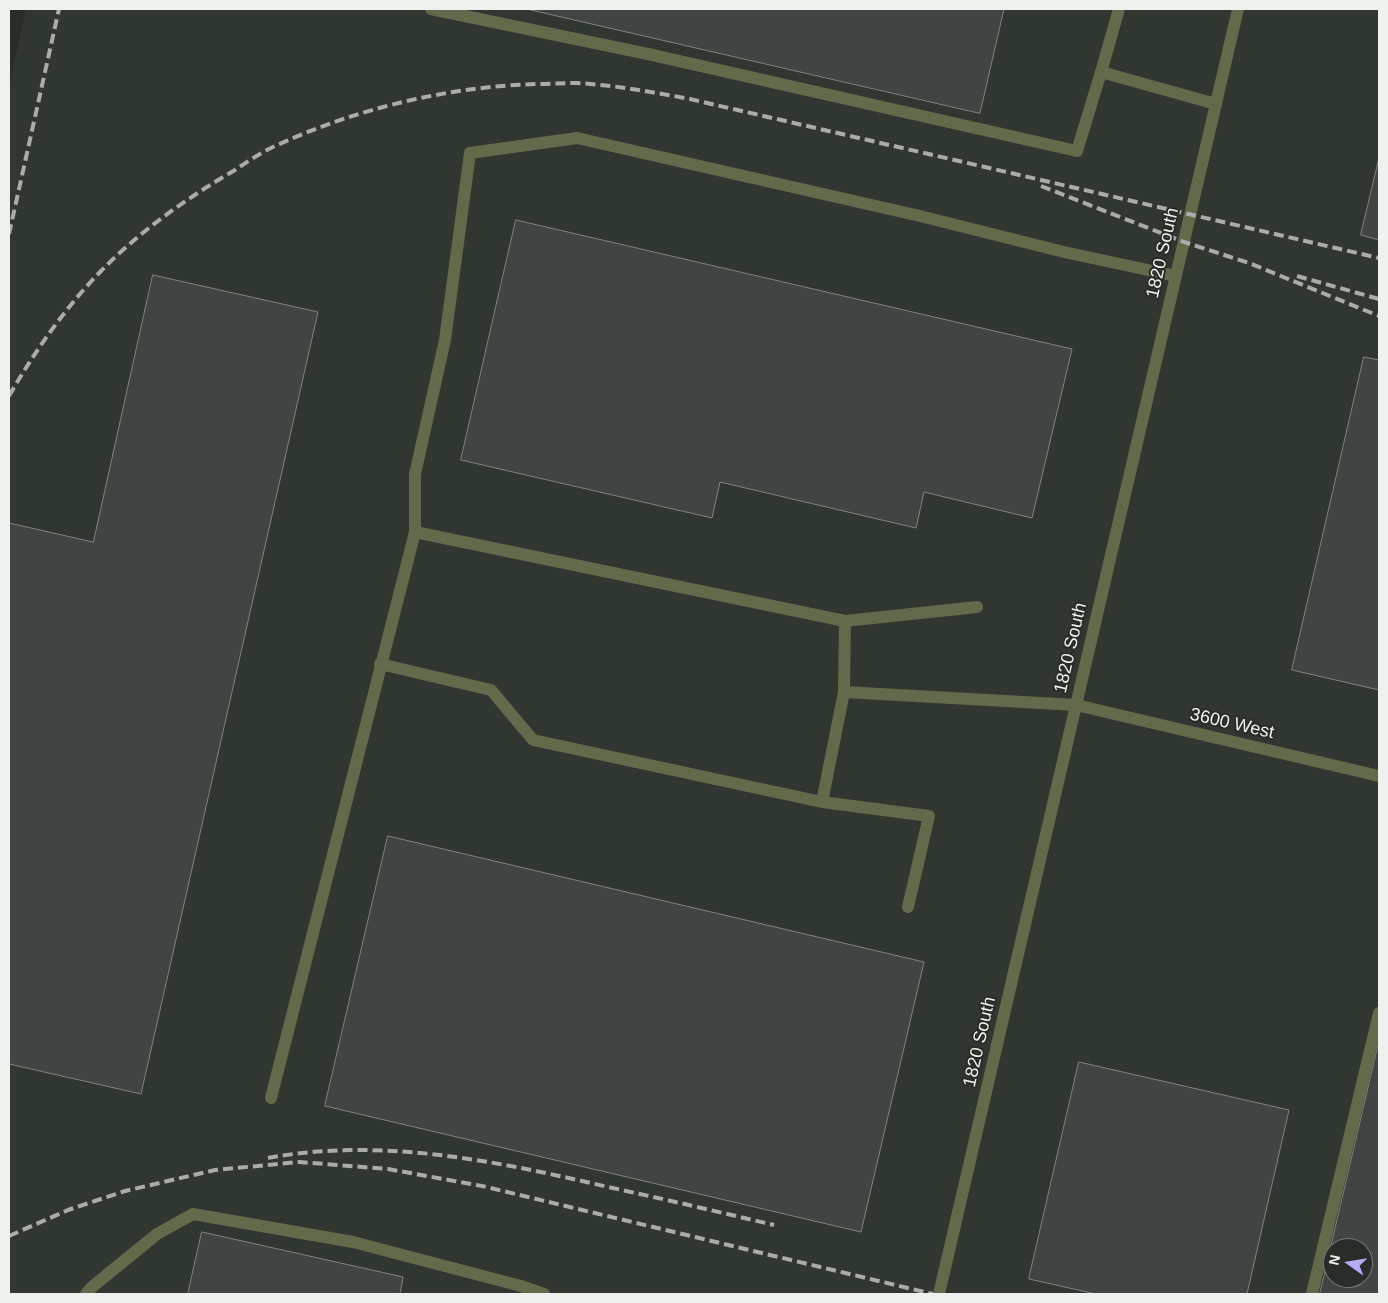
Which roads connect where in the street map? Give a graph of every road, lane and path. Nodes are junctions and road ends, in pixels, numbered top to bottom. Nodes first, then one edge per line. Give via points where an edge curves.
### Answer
1 (431, 9) edge
2 (1119, 9) edge
3 (1238, 9) edge
4 (1101, 72) junction
5 (1216, 104) junction
6 (1176, 276) junction
7 (415, 532) junction
8 (977, 607) dead end
9 (845, 621) junction
10 (380, 664) junction
11 (844, 692) junction
12 (1076, 705) junction
13 (1379, 776) edge
14 (822, 802) junction
15 (908, 906) dead end
16 (1379, 1013) edge
17 (271, 1098) dead end
18 (86, 1294) edge
19 (544, 1294) edge
20 (939, 1294) edge
21 (1312, 1294) edge

1 - 4 street via 648,54 1077,151
2 - 4 street
3 - 5 street, 1820 South
4 - 5 street
5 - 6 street, 1820 South
6 - 7 street via 577,138 470,153 445,340 415,474
6 - 12 street, 1820 South
7 - 9 street
7 - 10 street
8 - 9 street
9 - 11 street
10 - 14 street via 491,690 533,740
10 - 17 street
11 - 12 street, 3600 West
11 - 14 street
12 - 13 street, 3600 West
12 - 20 street, 1820 South
14 - 15 street via 929,816
16 - 21 street
18 - 19 street via 157,1234 193,1214 353,1242

